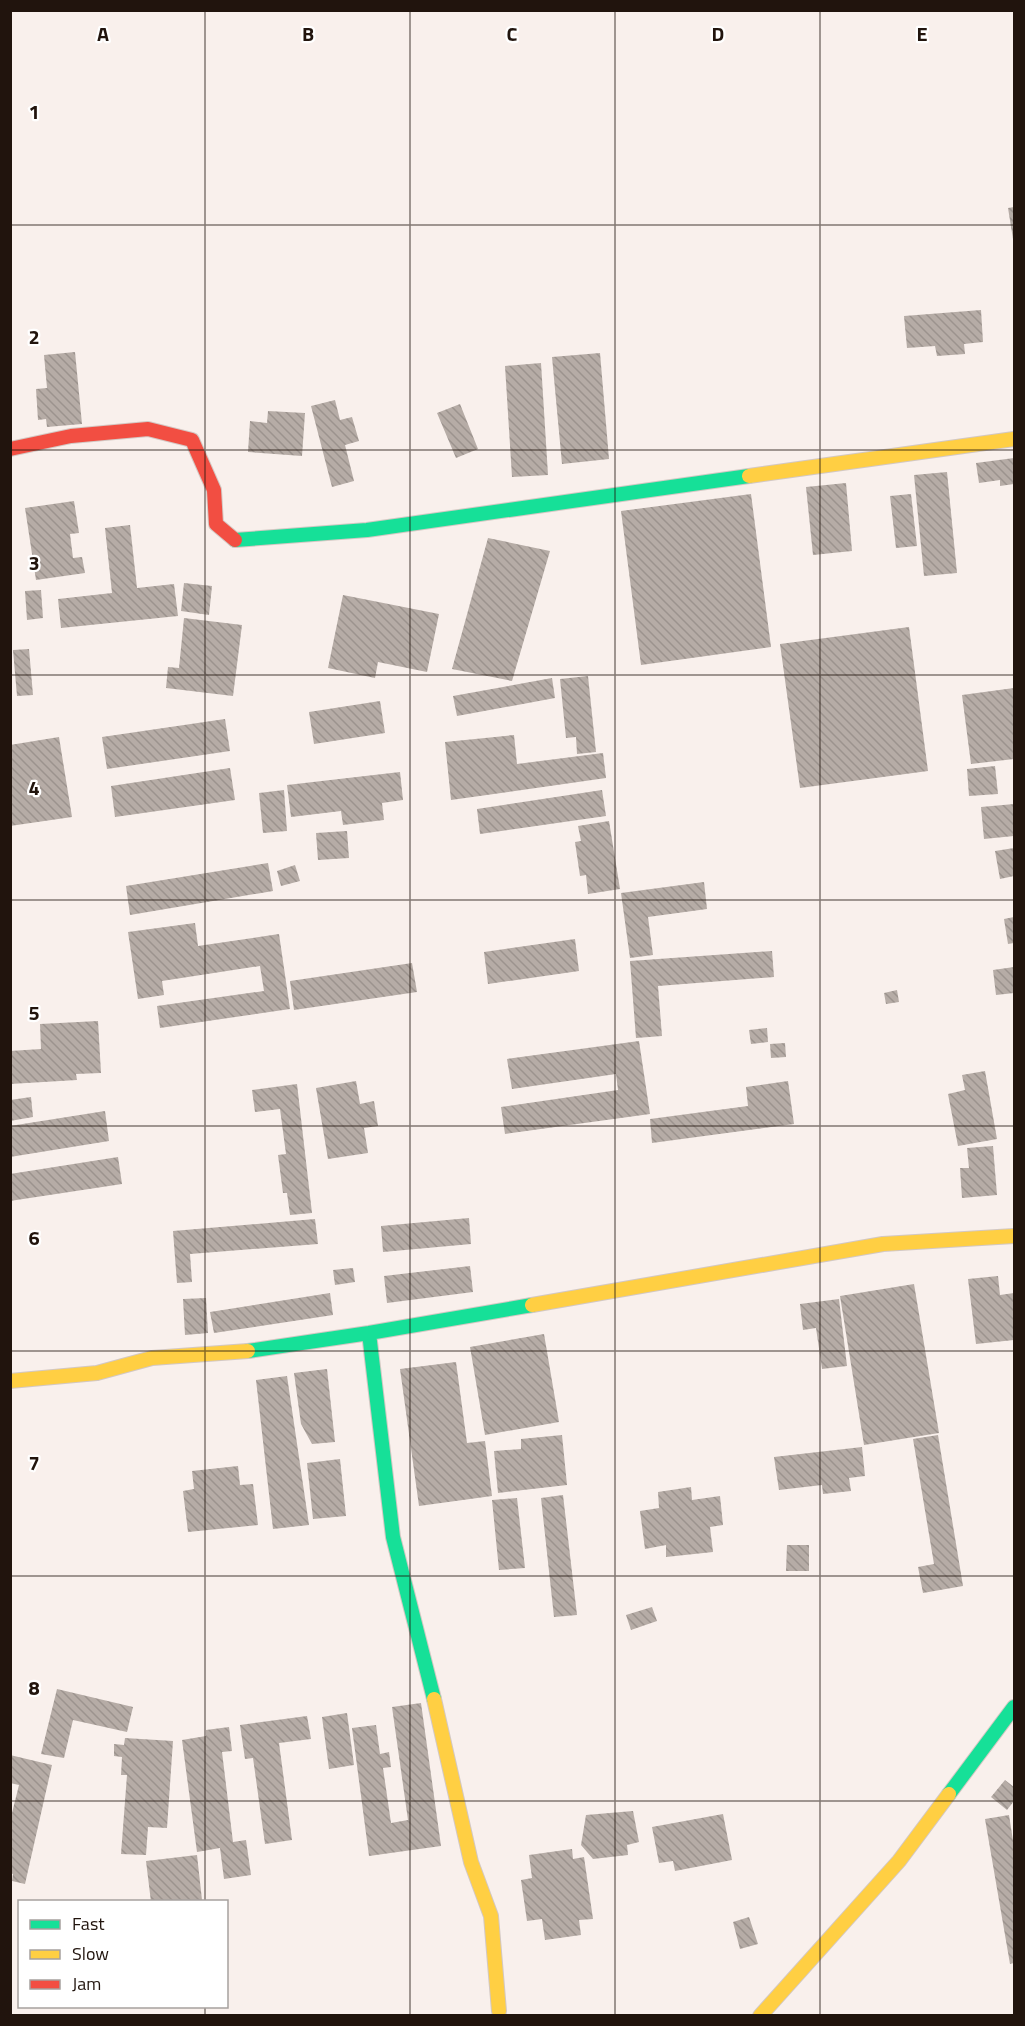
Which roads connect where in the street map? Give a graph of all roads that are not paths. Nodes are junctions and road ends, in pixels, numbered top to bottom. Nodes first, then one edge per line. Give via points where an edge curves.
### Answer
1 (1014, 438) edge
2 (10, 448) edge
3 (1014, 1236) edge
4 (369, 1333) junction
5 (10, 1381) edge
6 (1014, 1707) edge
7 (499, 2011) dead end
8 (760, 2016) edge

1 - 2 street via 367,530 237,541 216,524 214,490 192,440 148,429 71,436
3 - 4 street via 883,1244
4 - 5 street via 262,1350 152,1358 97,1373
4 - 7 street via 393,1537 471,1862 491,1916
6 - 8 street via 899,1861

